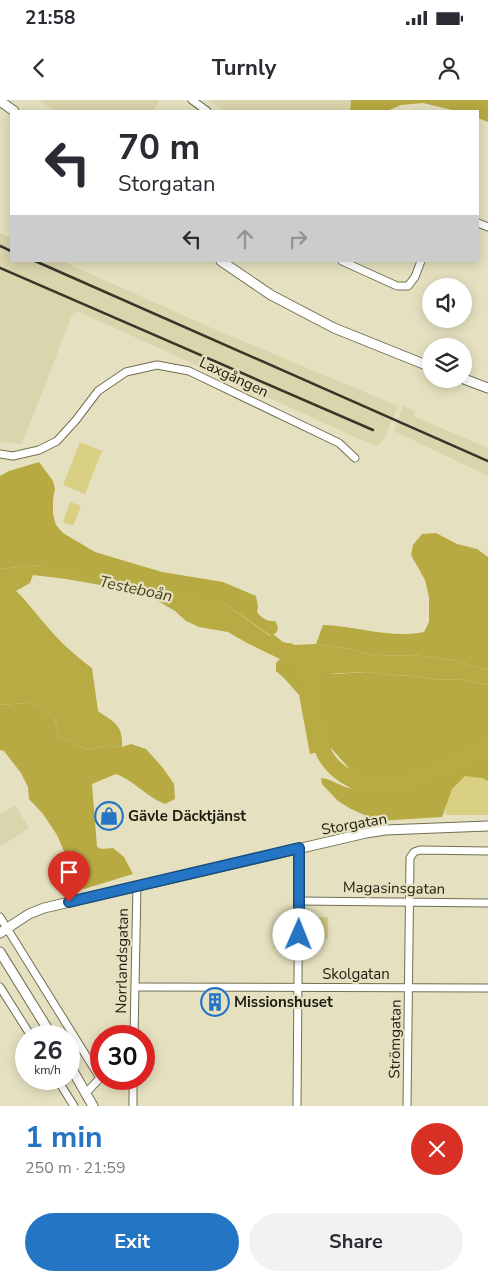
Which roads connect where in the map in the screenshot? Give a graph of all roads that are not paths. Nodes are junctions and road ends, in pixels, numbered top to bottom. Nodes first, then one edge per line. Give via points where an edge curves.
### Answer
1 (192, 100) edge
2 (0, 101) edge
3 (13, 110) edge
4 (206, 110) edge
5 (222, 262) edge
6 (344, 262) edge
7 (421, 262) edge
8 (422, 363) edge
9 (472, 382) edge
10 (488, 388) edge
11 (0, 454) edge
12 (355, 458) dead end
13 (488, 826) edge
14 (299, 848) junction
15 (488, 851) edge
16 (137, 886) junction
17 (299, 900) junction
18 (409, 902) junction
19 (488, 903) edge
20 (0, 917) edge
21 (3, 930) edge
22 (0, 952) edge
23 (0, 987) edge
24 (135, 987) junction
25 (298, 987) junction
26 (409, 988) junction
27 (488, 988) edge
28 (24, 1025) edge
29 (45, 1025) edge
30 (134, 1025) edge
31 (80, 1083) edge
32 (64, 1090) edge
33 (133, 1090) edge
34 (86, 1093) junction
35 (74, 1106) edge
36 (93, 1106) edge
37 (133, 1106) edge
38 (297, 1106) edge
39 (408, 1106) edge

1 - 4 street
2 - 3 street
5 - 8 street via 271,295 334,328
6 - 7 street via 397,286 408,286
9 - 10 street
11 - 12 street, Laxgången via 13,456 39,450 57,441 98,391 126,372 157,365 189,371 339,443
13 - 14 street, Storgatan via 384,830
14 - 16 street, Storgatan
14 - 17 street
15 - 18 street, Strömgatan via 420,850 412,854
16 - 21 street, Storgatan via 44,908
16 - 24 street, Norrlandsgatan
17 - 18 street, Magasinsgatan
17 - 25 street
18 - 19 street, Magasinsgatan
18 - 26 street, Strömgatan
20 - 21 street
21 - 34 street via 100,1078
22 - 29 street
23 - 28 street
24 - 25 street, Skolgatan
24 - 30 street, Norrlandsgatan
25 - 26 street, Skolgatan
25 - 38 street
26 - 27 street, Skolgatan
26 - 39 street, Strömgatan
31 - 34 street
32 - 35 street
33 - 37 street
34 - 36 street

